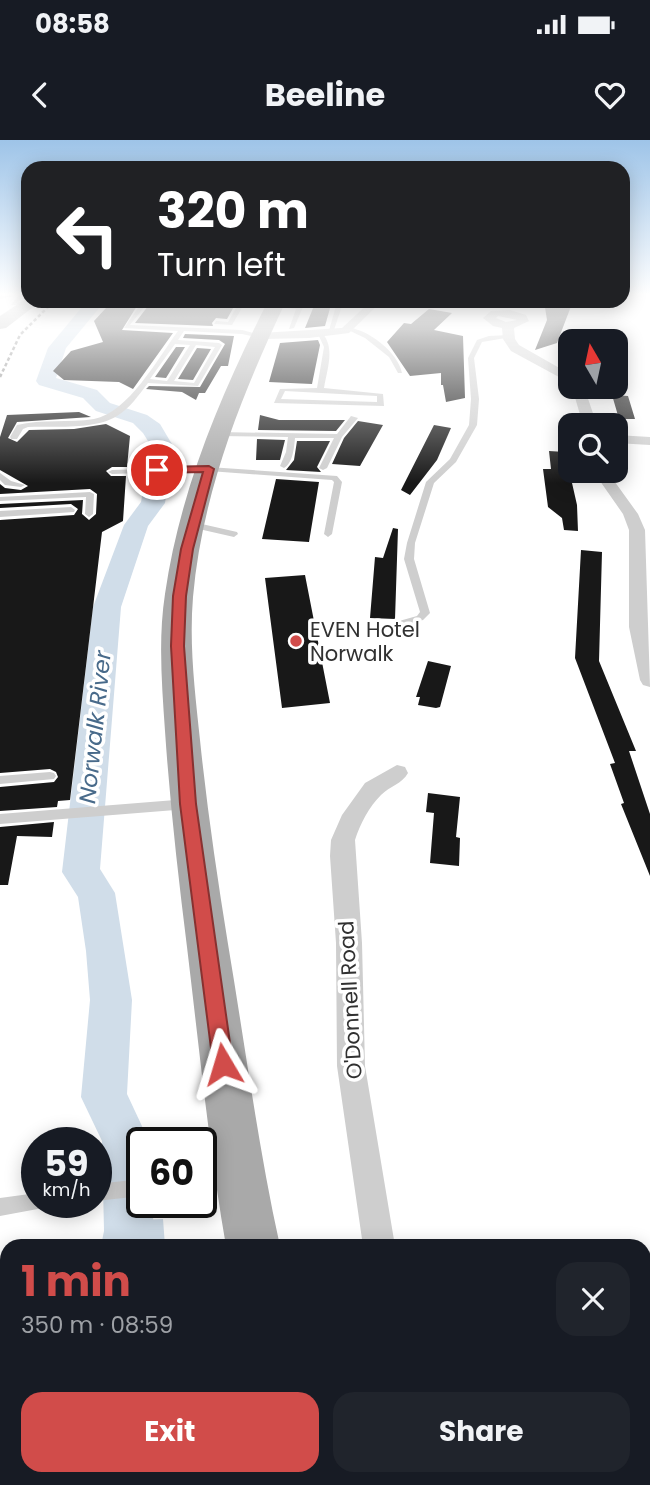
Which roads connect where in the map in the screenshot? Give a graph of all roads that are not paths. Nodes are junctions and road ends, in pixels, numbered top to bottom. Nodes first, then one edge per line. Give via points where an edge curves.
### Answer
1 (161, 358) edge
2 (185, 358) edge
3 (212, 358) edge
4 (250, 358) edge
5 (325, 358) edge
6 (393, 358) edge
7 (471, 358) edge
8 (533, 358) edge
9 (400, 372) dead end
10 (558, 372) edge
11 (169, 383) junction
12 (142, 384) junction
13 (320, 390) junction
14 (354, 418) dead end
15 (97, 420) joint
16 (219, 434) junction
17 (292, 435) junction
18 (339, 436) junction
19 (14, 437) dead end
20 (628, 440) edge
21 (650, 441) edge
22 (284, 466) dead end
23 (323, 468) dead end
24 (209, 469) junction
25 (112, 472) dead end
26 (0, 475) edge
27 (10, 482) junction
28 (607, 483) edge
29 (20, 485) dead end
30 (0, 491) edge
31 (0, 499) edge
32 (71, 510) dead end
33 (0, 514) edge
34 (89, 514) dead end
35 (193, 525) junction
36 (234, 534) dead end
37 (328, 534) dead end
38 (396, 625) dead end
39 (650, 680) edge
40 (397, 773) dead end
41 (50, 776) dead end
42 (0, 780) edge
43 (169, 806) junction
44 (55, 815) joint
45 (0, 819) edge
46 (220, 1178) edge
47 (21, 1205) edge
48 (0, 1208) edge
49 (250, 1239) edge
50 (378, 1239) edge

1 - 12 lane
2 - 11 lane
3 - 11 lane via 196,385
4 - 16 main road
5 - 13 lane
6 - 9 lane
7 - 38 lane via 473,425 453,460 430,482 411,543 409,559 425,613
8 - 10 street
11 - 12 lane
12 - 15 lane via 132,400 113,415
13 - 13 lane via 282,390 277,401 381,404 377,394
14 - 18 lane
15 - 19 lane via 28,425 20,427
16 - 17 lane
16 - 24 main road
17 - 18 lane
17 - 22 lane
18 - 23 lane
20 - 21 street
24 - 25 lane
24 - 35 main road
24 - 37 lane via 334,478 338,482
26 - 27 lane
27 - 29 lane
27 - 30 lane
28 - 39 street via 638,533 642,649
31 - 34 lane via 90,494
32 - 33 lane
35 - 36 lane
35 - 43 main road via 179,596 180,706
40 - 50 street, O'Donnell Road via 373,789 355,813 343,840 342,856 351,1066
41 - 42 lane
43 - 44 lane
43 - 46 main road
44 - 45 lane
46 - 49 main road
47 - 48 lane

